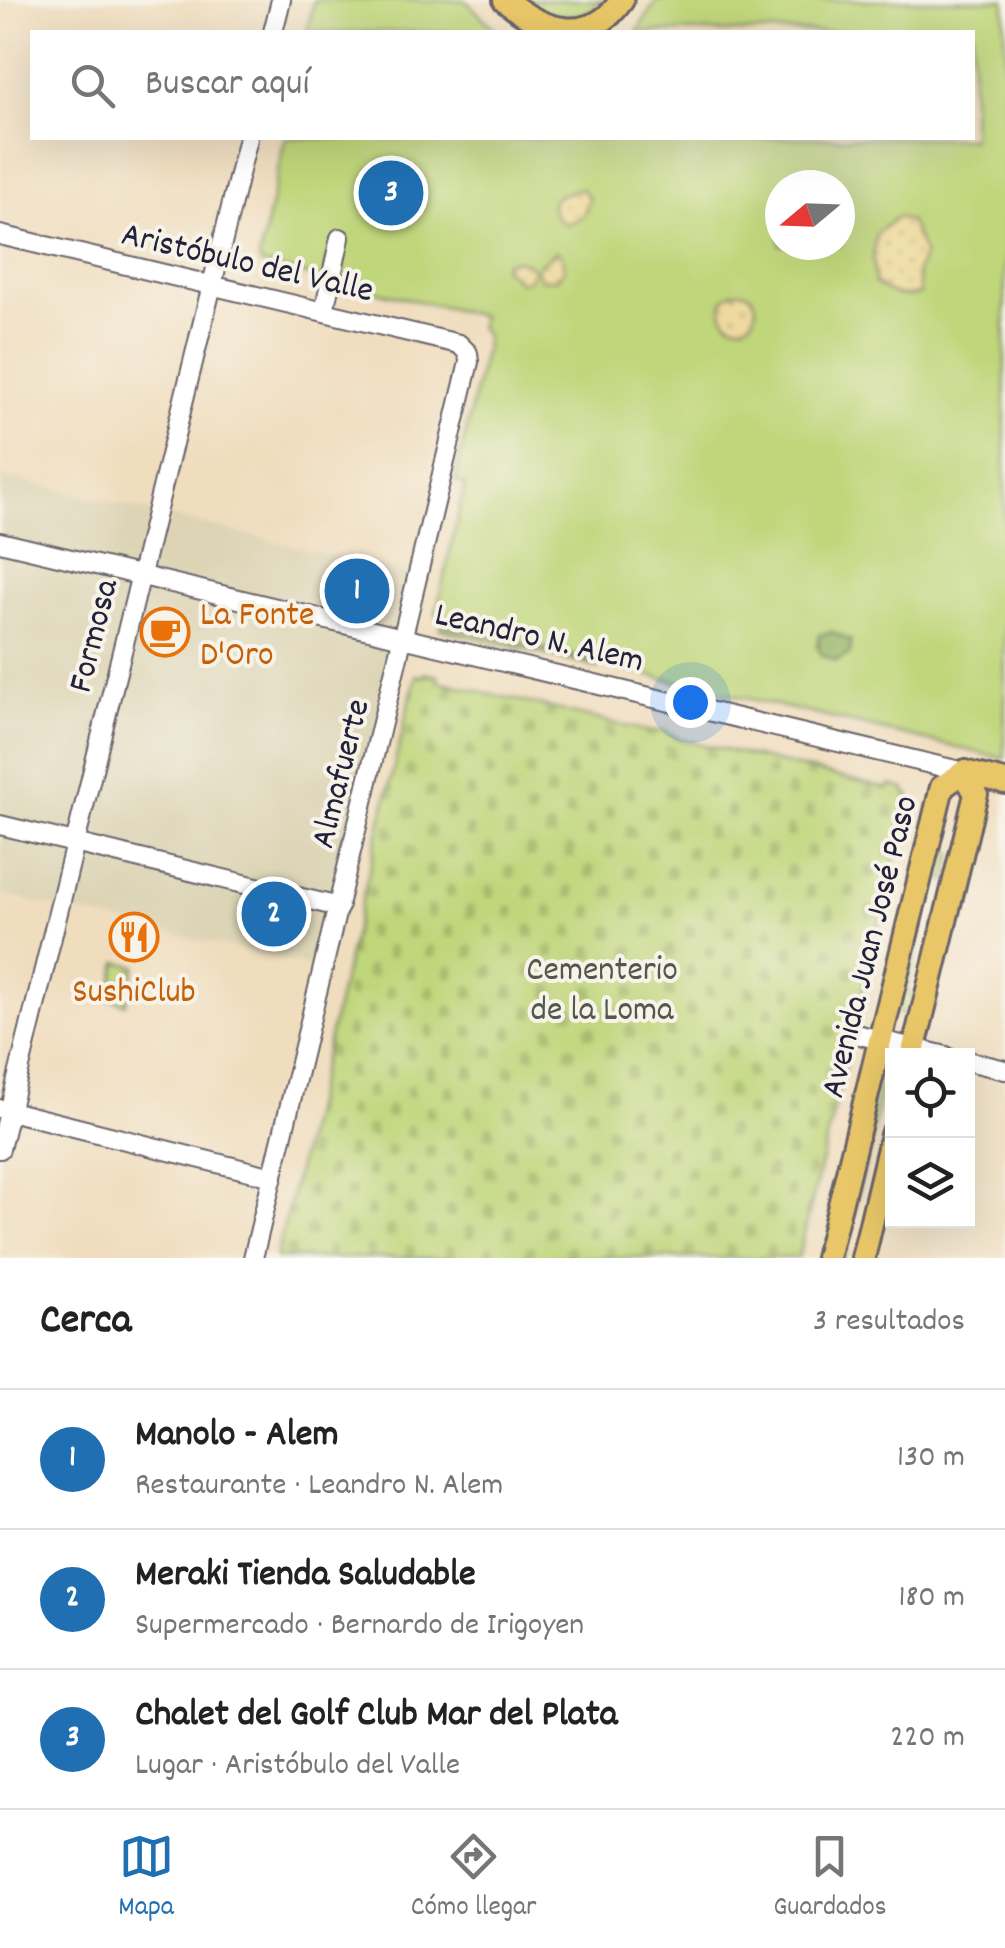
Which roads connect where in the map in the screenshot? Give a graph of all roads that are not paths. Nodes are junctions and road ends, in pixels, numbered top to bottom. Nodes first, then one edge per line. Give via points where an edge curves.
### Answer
1 (282, 0) edge
2 (506, 0) edge
3 (622, 0) edge
4 (274, 30) edge
5 (247, 140) edge
6 (0, 235) edge
7 (340, 238) dead end
8 (211, 285) junction
9 (324, 311) junction
10 (469, 362) joint
11 (0, 542) edge
12 (138, 575) junction
13 (404, 638) junction
14 (964, 772) junction
15 (1005, 782) edge
16 (0, 825) edge
17 (74, 842) junction
18 (339, 907) junction
19 (852, 1034) dead end
20 (880, 1040) junction
21 (902, 1048) edge
22 (914, 1048) edge
23 (975, 1063) edge
24 (1005, 1070) edge
25 (4, 1110) edge
26 (891, 1138) edge
27 (0, 1149) edge
28 (273, 1177) junction
29 (253, 1258) edge
30 (827, 1258) edge
31 (863, 1258) edge

1 - 4 street
2 - 3 main road via 556,30 605,18
5 - 8 street, Formosa
6 - 8 street, Aristóbulo del Valle
7 - 9 street
8 - 9 street, Aristóbulo del Valle
8 - 12 street, Formosa
9 - 10 street, Aristóbulo del Valle via 459,344
10 - 13 street, Almafuerte
11 - 12 street, Leandro N. Alem
12 - 13 street, Leandro N. Alem
12 - 17 street, Formosa
13 - 14 street, Leandro N. Alem
13 - 18 street, Almafuerte
14 - 15 main road, Leandro N. Alem
14 - 20 main road, Avenida Juan José Paso via 942,787
14 - 22 main road, Avenida Juan José Paso via 976,794
16 - 17 street
17 - 18 street
17 - 25 street, Formosa
18 - 28 street, Almafuerte
19 - 20 street
20 - 21 street
20 - 30 main road, Avenida Juan José Paso
23 - 24 street
25 - 27 street, Formosa
25 - 28 street
26 - 31 main road
28 - 29 street, Almafuerte

